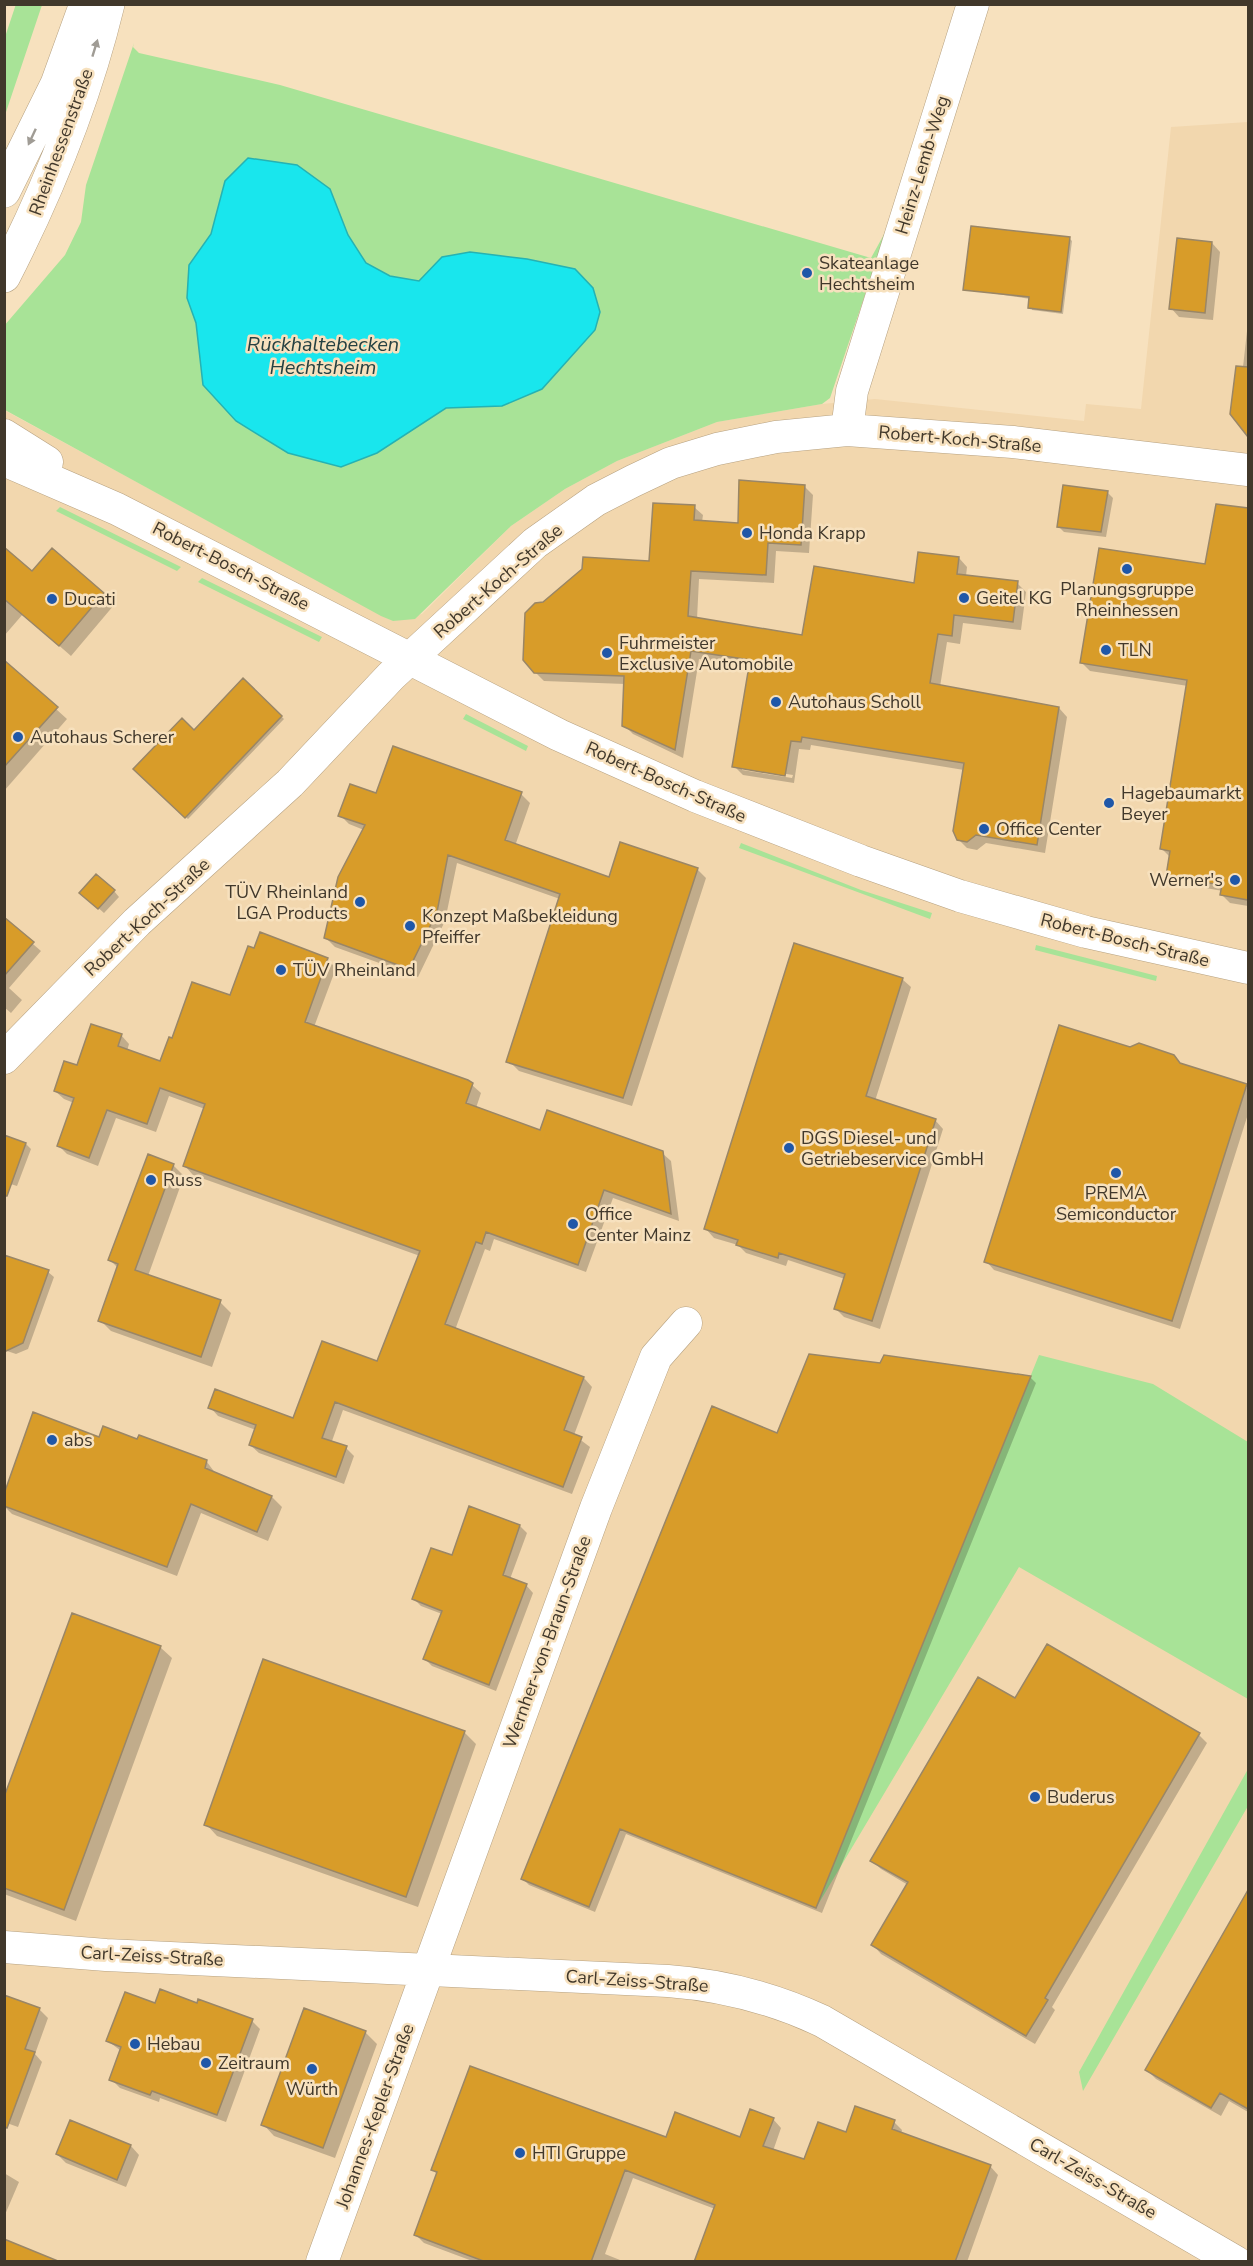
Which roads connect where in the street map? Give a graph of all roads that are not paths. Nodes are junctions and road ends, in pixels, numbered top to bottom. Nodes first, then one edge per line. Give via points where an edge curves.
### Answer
1 (86, 4) edge
2 (108, 4) edge
3 (974, 4) edge
4 (4, 191) edge
5 (4, 276) edge
6 (847, 430) junction
7 (4, 435) edge
8 (4, 460) edge
9 (1248, 470) edge
10 (117, 509) junction
11 (411, 659) junction
12 (1248, 968) edge
13 (4, 1058) edge
14 (686, 1323) dead end
15 (4, 1947) edge
16 (428, 1971) junction
17 (322, 2262) edge
18 (1236, 2262) edge

1 -> 4 main road, Rheinhessenstraße via 57,84
5 -> 2 main road, Rheinhessenstraße via 57,163
3 - 6 street, Heinz-Lemb-Weg via 852,391
6 - 9 street, Robert-Koch-Straße via 1013,442
6 - 11 street, Robert-Koch-Straße via 776,437 717,449 671,463 624,485 535,543
7 - 10 street, Robert-Bosch-Straße
8 - 10 street, Robert-Bosch-Straße
10 - 11 street, Robert-Bosch-Straße
11 - 12 street, Robert-Bosch-Straße via 559,735 684,791 861,861 1040,920
11 - 13 street, Robert-Koch-Straße via 290,783 137,922
14 - 16 street, Wernher-von-Braun-Straße via 656,1357 647,1378
15 - 16 street, Carl-Zeiss-Straße
16 - 17 street, Johannes-Kepler-Straße
16 - 18 street, Carl-Zeiss-Straße via 695,1983 789,2006 857,2041

